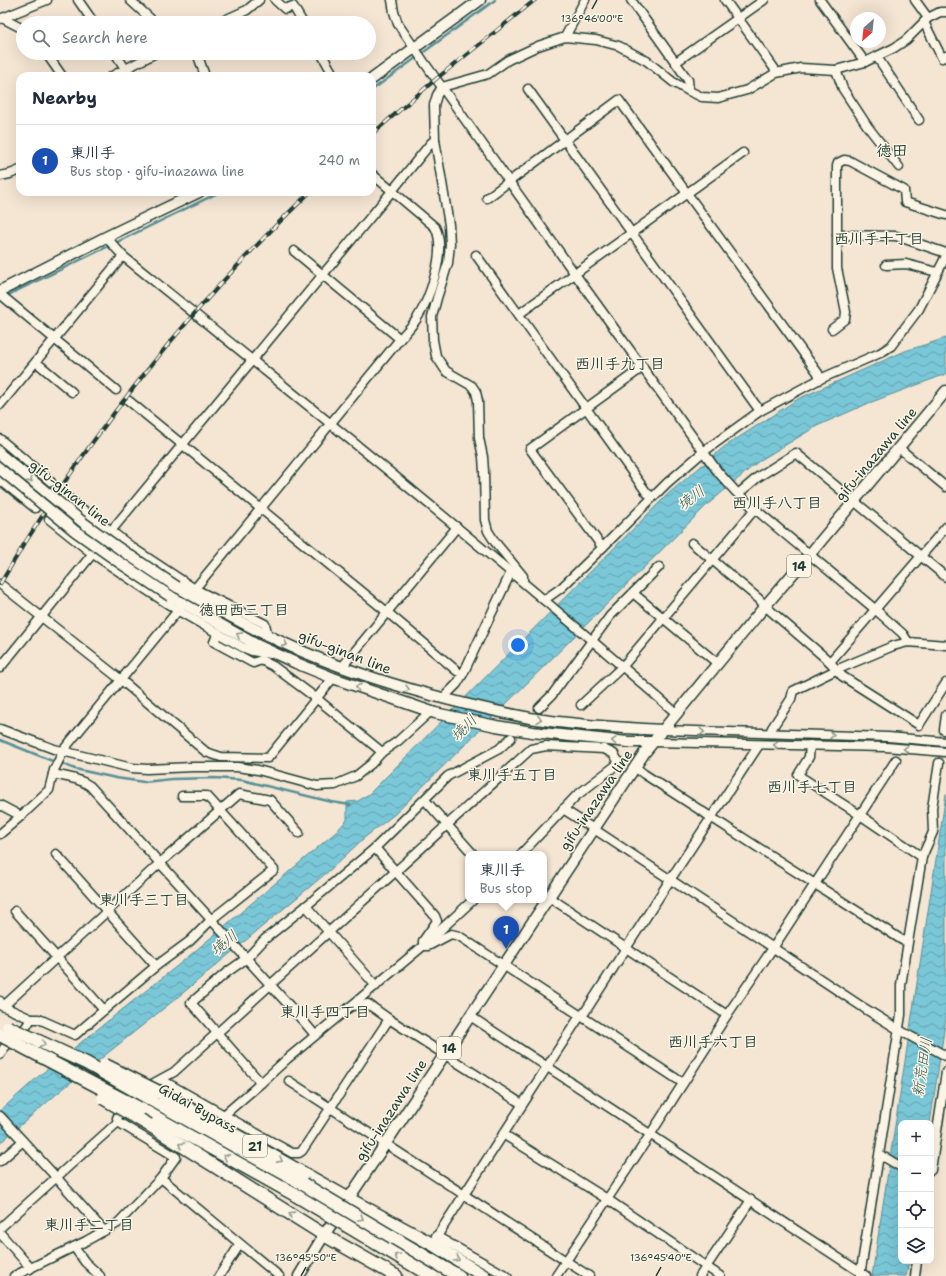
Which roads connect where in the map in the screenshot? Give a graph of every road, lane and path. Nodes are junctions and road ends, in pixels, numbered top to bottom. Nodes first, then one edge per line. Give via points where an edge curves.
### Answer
1 (46, 0) edge
2 (78, 0) edge
3 (130, 0) edge
4 (259, 0) edge
5 (275, 0) edge
6 (392, 0) edge
7 (480, 0) edge
8 (585, 0) edge
9 (631, 0) edge
10 (726, 0) edge
11 (764, 0) edge
12 (820, 0) edge
13 (915, 0) edge
14 (946, 12) edge
15 (89, 16) edge
16 (147, 16) edge
17 (234, 16) edge
18 (299, 16) edge
19 (739, 18) junction
20 (1, 19) edge
21 (926, 20) junction
22 (16, 26) edge
23 (565, 37) junction
24 (416, 50) junction
25 (946, 56) edge
26 (877, 57) junction
27 (51, 60) edge
28 (120, 60) edge
29 (142, 60) edge
30 (199, 60) edge
31 (325, 60) edge
32 (676, 62) junction
33 (865, 62) junction
34 (126, 68) junction
35 (836, 70) junction
36 (60, 72) edge
37 (119, 72) edge
38 (128, 72) edge
39 (204, 72) edge
40 (332, 72) edge
41 (776, 73) junction
42 (376, 76) edge
43 (442, 87) junction
44 (528, 90) dead end
45 (689, 91) junction
46 (919, 120) dead end
47 (435, 140) junction
48 (564, 141) junction
49 (743, 153) dead end
50 (899, 167) dead end
51 (16, 172) edge
52 (0, 176) edge
53 (376, 177) edge
54 (509, 181) junction
55 (392, 191) junction
56 (687, 194) junction
57 (191, 196) edge
58 (487, 198) dead end
59 (946, 215) edge
60 (632, 233) junction
61 (837, 235) junction
62 (107, 238) junction
63 (294, 250) dead end
64 (946, 252) edge
65 (121, 254) junction
66 (476, 255) dead end
67 (946, 256) edge
68 (886, 265) dead end
69 (937, 272) junction
70 (323, 274) junction
71 (575, 274) junction
72 (0, 291) edge
73 (0, 294) edge
74 (519, 314) junction
75 (832, 329) dead end
76 (54, 339) junction
77 (400, 339) junction
78 (252, 360) junction
79 (36, 362) junction
80 (643, 368) junction
81 (820, 379) junction
82 (116, 390) dead end
83 (72, 392) dead end
84 (945, 394) edge
85 (129, 401) dead end
86 (0, 405) edge
87 (586, 409) junction
88 (760, 411) junction
89 (330, 424) junction
90 (0, 439) edge
91 (182, 445) junction
92 (899, 448) junction
93 (704, 453) junction
94 (0, 454) edge
95 (0, 469) edge
96 (0, 480) edge
97 (51, 482) dead end
98 (946, 487) edge
99 (737, 493) junction
100 (65, 496) dead end
101 (653, 497) junction
102 (855, 500) junction
103 (35, 508) dead end
104 (260, 509) junction
105 (754, 509) junction
106 (50, 519) dead end
107 (457, 527) junction
108 (946, 527) edge
109 (111, 531) junction
110 (692, 543) dead end
111 (603, 547) junction
112 (94, 554) junction
113 (810, 554) junction
114 (921, 557) junction
115 (712, 560) junction
116 (659, 567) dead end
117 (511, 572) junction
118 (946, 577) edge
119 (523, 582) junction
120 (0, 584) edge
121 (194, 590) junction
122 (633, 593) junction
123 (546, 602) junction
124 (765, 606) junction
125 (179, 609) junction
126 (876, 610) junction
127 (388, 612) junction
128 (42, 617) junction
129 (663, 618) junction
130 (218, 634) junction
131 (268, 636) junction
132 (589, 638) junction
133 (908, 642) junction
134 (946, 645) edge
135 (281, 656) junction
136 (830, 662) junction
137 (717, 664) junction
138 (623, 666) junction
139 (342, 667) junction
140 (0, 668) edge
141 (836, 670) junction
142 (457, 671) dead end
143 (333, 678) junction
144 (120, 679) junction
145 (946, 683) edge
146 (316, 698) junction
147 (446, 699) junction
148 (581, 705) dead end
149 (539, 708) tunnel mouth
150 (433, 712) junction
151 (676, 713) junction
152 (946, 715) edge
153 (0, 729) edge
154 (663, 730) junction
155 (944, 730) dead end
156 (770, 733) junction
157 (511, 738) tunnel mouth
158 (653, 742) junction
159 (946, 742) edge
160 (759, 744) junction
161 (810, 745) junction
162 (382, 752) junction
163 (945, 752) edge
164 (62, 753) junction
165 (896, 760) dead end
166 (939, 763) tunnel mouth
167 (635, 767) junction
168 (54, 772) junction
169 (182, 796) dead end
170 (425, 800) junction
171 (0, 805) edge
172 (563, 809) junction
173 (219, 810) junction
174 (860, 815) junction
175 (21, 816) junction
176 (711, 817) junction
177 (448, 825) junction
178 (594, 829) junction
179 (299, 833) dead end
180 (0, 834) edge
181 (375, 848) junction
182 (470, 851) edge
183 (524, 851) edge
184 (56, 854) dead end
185 (922, 857) junction
186 (160, 863) junction
187 (396, 872) junction
188 (670, 880) junction
189 (815, 884) junction
190 (549, 897) junction
191 (547, 900) edge
192 (470, 903) edge
193 (545, 903) edge
194 (306, 906) junction
195 (15, 911) dead end
196 (108, 911) junction
197 (214, 922) junction
198 (328, 932) junction
199 (907, 941) junction
200 (423, 946) junction
201 (773, 948) junction
202 (626, 949) junction
203 (245, 956) junction
204 (56, 958) junction
205 (504, 965) junction
206 (156, 966) junction
207 (270, 984) junction
208 (376, 986) junction
209 (1, 1004) edge
210 (351, 1006) junction
211 (104, 1010) junction
212 (727, 1015) junction
213 (470, 1016) junction
214 (580, 1016) junction
215 (31, 1019) junction
216 (388, 1019) junction
217 (3, 1029) edge
218 (900, 1030) junction
219 (217, 1032) junction
220 (315, 1035) junction
221 (445, 1054) junction
222 (0, 1055) edge
223 (944, 1055) edge
224 (547, 1066) junction
225 (946, 1072) edge
226 (75, 1074) junction
227 (162, 1080) junction
228 (289, 1081) dead end
229 (261, 1083) junction
230 (683, 1083) junction
231 (156, 1096) junction
232 (522, 1104) junction
233 (330, 1107) junction
234 (224, 1115) junction
235 (0, 1116) edge
236 (118, 1122) junction
237 (503, 1134) junction
238 (650, 1135) junction
239 (21, 1139) junction
240 (386, 1144) junction
241 (933, 1156) edge
242 (882, 1157) junction
243 (0, 1161) edge
244 (898, 1165) edge
245 (56, 1177) junction
246 (161, 1178) junction
247 (464, 1194) junction
248 (349, 1199) junction
249 (607, 1199) junction
250 (751, 1200) junction
251 (0, 1228) edge
252 (104, 1231) junction
253 (0, 1233) edge
254 (324, 1235) junction
255 (434, 1240) junction
256 (240, 1244) junction
257 (74, 1247) junction
258 (566, 1261) junction
259 (917, 1264) edge
260 (706, 1267) junction
261 (30, 1269) junction
262 (863, 1275) edge
263 (14, 1276) edge
264 (100, 1276) edge
265 (218, 1276) edge
266 (279, 1276) edge
267 (298, 1276) edge
268 (396, 1276) edge
269 (431, 1276) edge
270 (459, 1276) edge
271 (484, 1276) edge
272 (507, 1276) edge
273 (556, 1276) edge
274 (589, 1276) edge
275 (700, 1276) edge
276 (720, 1276) edge
277 (915, 1276) edge

1 - 20 street
2 - 15 street
3 - 16 street
4 - 17 street via 247,10
5 - 18 street via 285,8 293,6
6 - 24 street via 398,24
7 - 24 main road
8 - 23 street
9 - 32 street
10 - 19 street
11 - 19 street
12 - 33 street
13 - 21 street
14 - 21 street via 940,12
19 - 32 street
19 - 41 street
20 - 22 street
21 - 25 street via 942,58
21 - 26 street via 906,40
23 - 43 street via 508,60 488,74
23 - 45 street via 596,40 619,46 647,61
24 - 42 main road
24 - 43 street
26 - 33 street
26 - 46 street
27 - 36 street
28 - 34 street
29 - 34 street
30 - 39 street
31 - 40 street
32 - 45 street via 688,80
33 - 35 street
34 - 37 street
34 - 38 street
35 - 41 street via 801,68
35 - 50 street via 851,102
41 - 45 street via 746,90 718,98 702,97
43 - 47 street via 436,95 434,105
43 - 54 street
44 - 48 street
47 - 55 street
47 - 119 street via 450,244 448,263 432,317 436,356 446,371 472,386 476,392 478,438 484,472 485,520 488,532 523,576
48 - 54 street
48 - 56 street via 619,100
48 - 60 street
49 - 56 street
51 - 52 street
53 - 55 street
54 - 58 street
54 - 71 street
55 - 70 street
55 - 77 street via 435,227 440,248 431,286 421,312
56 - 60 street
56 - 81 street
57 - 62 main road
59 - 61 street via 904,202 904,190 844,160 837,166
60 - 71 street
60 - 88 street
61 - 64 street via 896,236
61 - 75 street via 837,268 846,312 845,319
62 - 65 street
62 - 72 main road
63 - 70 street
65 - 76 street
65 - 78 street
66 - 74 street
67 - 69 street
68 - 69 street via 906,264
69 - 81 street via 918,309 891,346
70 - 77 street
70 - 78 street
71 - 74 street
71 - 80 street
73 - 76 street
74 - 87 street
76 - 79 street
76 - 82 street
77 - 89 street
78 - 89 street
78 - 91 street
79 - 83 street
79 - 86 street
80 - 87 street
80 - 93 street
81 - 88 street
84 - 92 main road, gifu-inazawa line / 14
85 - 91 street
87 - 101 street via 647,493
87 - 111 street via 530,449
88 - 93 street
89 - 104 street
89 - 107 street
90 - 97 street
91 - 104 street
91 - 109 street
92 - 98 street
92 - 102 main road, gifu-inazawa line / 14
93 - 99 street
93 - 101 street
94 -> 131 main road, gifu-ginan line, bridge via 85,524 120,549 176,587
135 -> 95 main road, gifu-ginan line, bridge via 170,596 76,531
96 - 103 street
99 - 102 street via 796,453
99 - 105 street
100 - 109 street
101 - 111 street
102 - 113 main road, gifu-inazawa line / 14
102 - 114 street
104 - 121 street
104 - 127 street
105 - 113 street
105 - 115 street
106 - 112 street
107 - 117 street
107 - 127 street
108 - 114 street
109 - 112 street
109 - 121 street
110 - 115 street
111 - 123 street
112 - 125 street
112 - 128 street
113 - 124 main road, gifu-inazawa line / 14
113 - 126 street
114 - 118 street
114 - 126 street
115 - 124 street
115 - 129 street
116 - 122 street
117 - 119 street
117 - 147 street via 464,674
119 - 123 street
120 - 128 street
121 - 131 street via 265,624
122 - 129 street
122 - 132 street
123 - 132 street
124 - 136 street
124 - 137 main road, gifu-inazawa line / 14
125 - 130 street
125 - 144 street
126 - 133 street via 903,634
126 - 136 street
127 - 139 street
127 - 142 street
128 - 140 street
128 - 144 street
129 - 137 street
129 - 138 street
130 - 135 street via 252,651
130 - 146 street via 214,642 253,663 261,660 273,666
131 -> 139 main road, gifu-ginan line
132 - 138 street
132 - 149 street via 552,695
133 - 134 street
133 - 141 street
135 - 143 main road, gifu-ginan line
136 - 141 street
137 - 151 main road, gifu-inazawa line / 14
138 - 148 street
138 - 151 street
139 -> 147 main road, gifu-ginan line
141 - 145 street via 919,725
141 - 156 street via 794,691
143 - 146 street
150 -> 143 main road, gifu-ginan line
144 - 146 street via 206,752 221,757 268,758
144 - 164 street
146 - 162 street
147 -> 154 main road, gifu-ginan line via 500,712 562,722
158 -> 150 main road, gifu-ginan line via 569,736 496,726
150 - 162 street
151 - 154 main road, gifu-inazawa line / 14
152 - 155 street
153 - 164 street
154 -> 156 street
154 - 158 main road, gifu-inazawa line / 14
156 -> 159 street via 888,737
157 - 170 street via 498,750 448,776
158 - 160 street
158 - 167 main road, gifu-inazawa line / 14
161 -> 160 street
160 - 176 street
163 -> 161 street
161 - 174 street via 809,757 798,775
162 - 164 street via 372,764 356,776 335,785 317,786 237,767 132,768
164 - 168 street
165 - 174 street
166 - 185 street via 932,808 932,832
167 - 176 street
167 - 178 main road, gifu-inazawa line / 14
168 - 175 street via 49,790
168 - 186 street via 90,786
169 - 173 street via 207,796
170 - 177 street
170 - 181 street
171 - 175 street
172 - 177 street via 619,763 614,754 604,749 546,746 531,749
172 - 178 street
172 - 183 street
173 - 179 street via 239,794 270,800
173 - 186 street
173 - 197 street via 274,870
174 - 185 street
174 - 189 street
175 - 180 street
176 - 188 street
176 - 189 street
177 - 182 street
177 - 187 street
178 - 188 street
178 - 190 main road, gifu-inazawa line / 14
181 - 187 street
181 - 194 street
184 - 196 street
185 - 199 street
186 - 196 street
186 - 197 street
187 - 198 street
187 - 200 street via 437,921 423,941
188 - 201 street
188 - 202 street
189 - 199 street
189 - 201 street
190 - 191 main road, gifu-inazawa line / 14
190 - 202 street
192 - 200 street
193 - 205 main road, gifu-inazawa line / 14
194 - 198 street
194 - 203 street
195 - 204 street
196 - 204 street
196 - 206 street
197 - 203 street
197 - 206 street
198 - 207 street
198 - 208 street
199 - 218 street via 901,985
200 - 205 street via 451,934 459,936
200 - 208 street
201 - 212 street
201 - 218 street
202 - 212 street
202 - 214 street
203 - 207 street
203 - 219 street via 191,1003
204 - 209 street via 7,1003
204 - 211 street
205 - 213 main road, gifu-inazawa line / 14
205 - 214 street
206 - 211 street
207 - 219 street
207 - 220 street
208 - 210 street
209 - 215 street
210 - 216 street via 368,1004
210 - 220 street
211 - 215 street via 75,1035 39,1019
212 - 230 street
213 - 221 main road, gifu-inazawa line / 14
213 - 224 street
214 - 224 street
214 - 230 street
215 - 222 street
216 - 221 street
216 - 233 street
217 - 226 highway, Gidai Bypass / 21, bridge
217 -> 231 highway, Gidai Bypass / 21, bridge via 86,1063 104,1065
218 - 223 street
218 - 242 street
219 - 227 street
219 - 229 street
220 - 229 street
221 - 232 street
221 - 240 main road, gifu-inazawa line / 14
224 - 232 street
224 - 238 street
225 - 241 street
254 -> 226 highway, 21, bridge via 149,1124 84,1086
269 -> 226 highway, Gidai Bypass / 21, bridge via 297,1196
227 - 234 street
227 - 236 street via 152,1084 119,1114
228 - 233 street
229 - 234 street
230 - 238 street
231 -> 248 highway, 21
231 -> 270 highway, Gidai Bypass / 21, bridge
232 - 237 street
233 - 234 street via 299,1154 292,1153
233 - 240 street
235 - 239 street
236 - 245 street
236 - 246 street via 176,1157
237 - 247 street
237 - 249 street
238 - 249 street
238 - 250 street
239 - 243 street
239 - 245 street
240 - 247 street
240 - 248 main road, gifu-inazawa line / 14
242 - 244 street
242 - 262 street
245 - 251 street
245 - 252 street
246 - 252 street via 118,1223
246 - 256 street
247 - 255 street
247 - 258 street
248 - 254 main road, gifu-inazawa line / 14
248 - 255 highway, 21
249 - 258 street
249 - 260 street
250 - 260 street
250 - 262 street
252 - 257 street
253 - 261 street
254 - 267 main road, gifu-inazawa line / 14
254 - 268 highway, 21
255 -> 271 highway, 21
255 - 272 street
256 - 265 street
256 - 266 street
257 - 261 street
257 - 264 street via 84,1262
258 - 273 street
258 - 274 street
259 - 277 street
260 - 275 street
260 - 276 street
261 - 263 street

